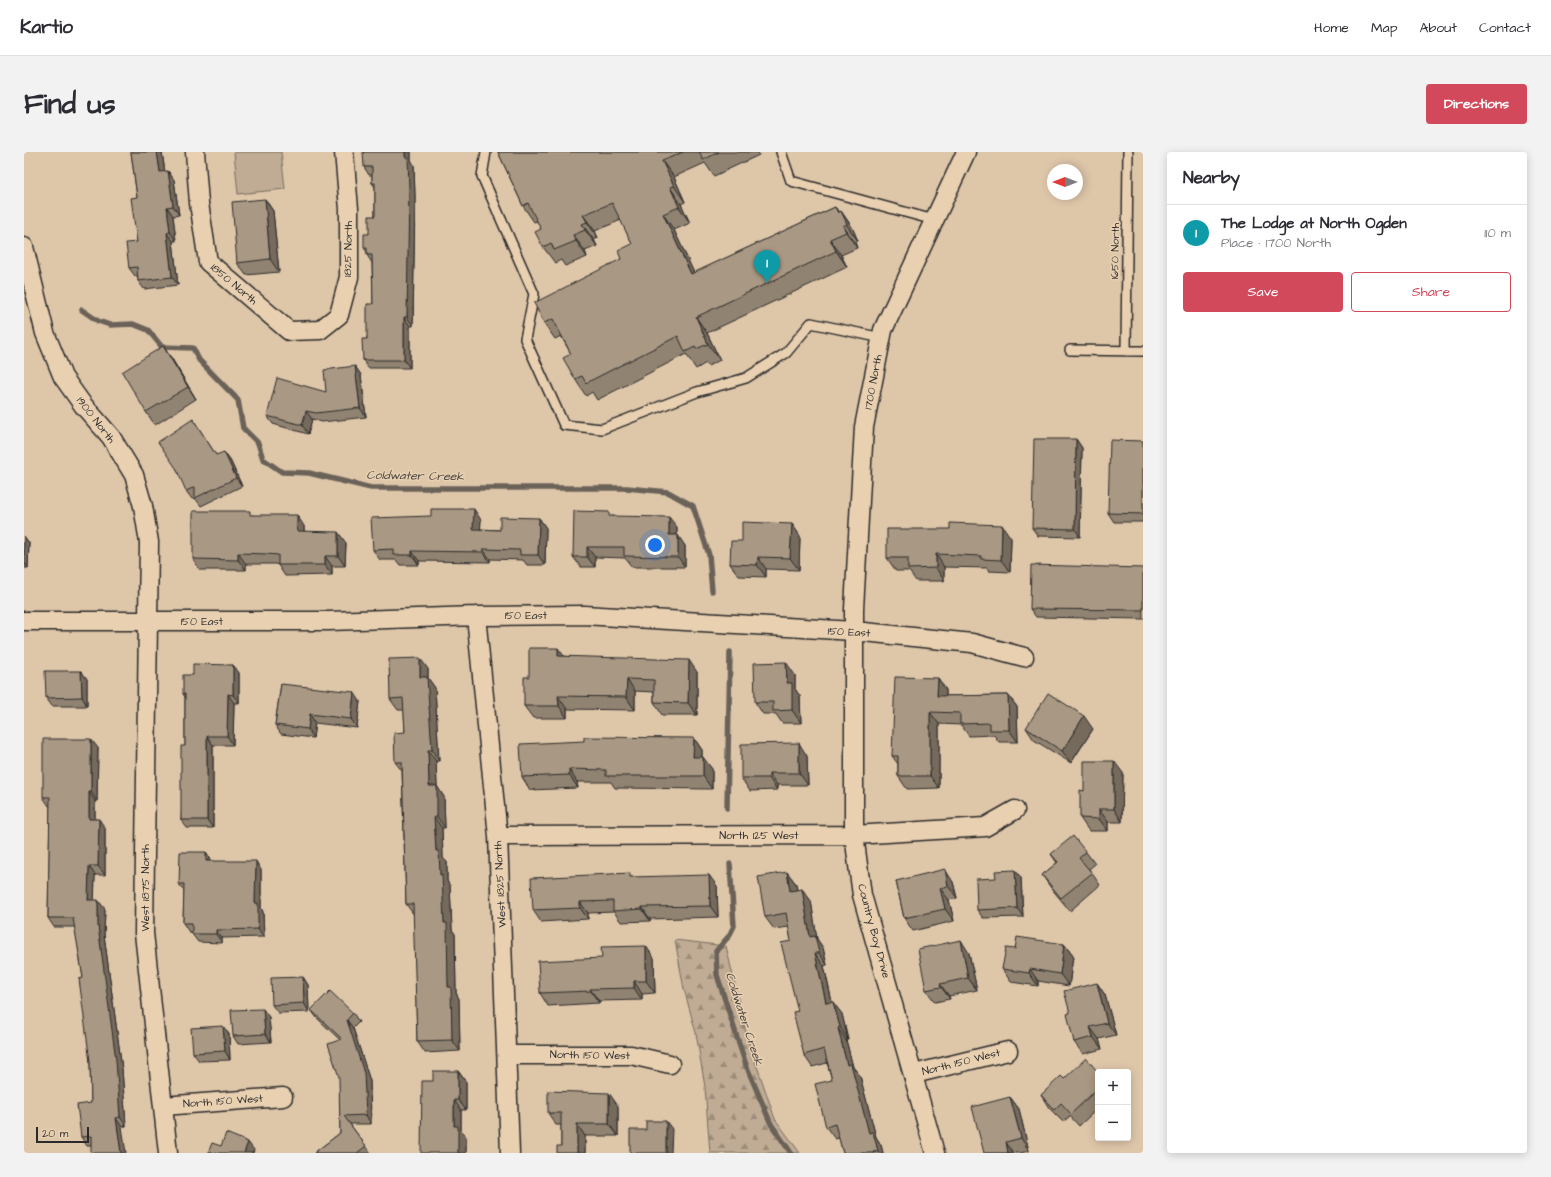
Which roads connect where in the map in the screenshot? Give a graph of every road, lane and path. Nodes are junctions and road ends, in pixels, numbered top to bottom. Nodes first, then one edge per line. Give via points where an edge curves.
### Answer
1 (195, 152) edge
2 (344, 152) edge
3 (486, 152) edge
4 (781, 152) edge
5 (966, 152) edge
6 (1128, 152) edge
7 (934, 220) junction
8 (24, 247) edge
9 (289, 331) joint
10 (882, 338) junction
11 (1070, 350) dead end
12 (1126, 351) junction
13 (1143, 351) edge
14 (476, 616) junction
15 (24, 621) edge
16 (148, 621) junction
17 (854, 631) junction
18 (1024, 657) dead end
19 (1015, 810) dead end
20 (854, 835) junction
21 (498, 836) junction
22 (1008, 1051) dead end
23 (508, 1055) junction
24 (670, 1064) dead end
25 (914, 1074) junction
26 (283, 1097) dead end
27 (162, 1106) junction
28 (168, 1153) edge
29 (510, 1153) edge
30 (936, 1153) edge

1 - 9 street, 1850 North via 199,203 208,262
2 - 9 street, 1825 North via 349,209 349,277 339,315 320,330
3 - 10 lane via 482,176 534,294 525,339 564,425 602,429 697,392 746,378 786,353 811,323
4 - 7 lane via 791,181
5 - 7 street, 1700 North
6 - 12 lane, 1650 North
7 - 10 street, 1700 North via 883,330
8 - 16 street, 1900 North via 44,333 63,378 111,437 134,475 143,506 149,542
10 - 17 street, 1700 North via 864,427
11 - 12 lane
12 - 13 lane
14 - 16 street, 150 East via 328,621
14 - 17 street, 150 East via 584,615
14 - 21 street, West 1825 North
15 - 16 street, 150 East
16 - 27 street, West 1875 North via 144,933
17 - 18 street, 150 East via 972,643
17 - 20 street, Country Boy Drive
19 - 20 street, North 125 West via 985,827
20 - 21 street, North 125 West
20 - 25 street, Country Boy Drive via 862,895
21 - 23 street, West 1825 North
22 - 25 street, North 150 West
23 - 24 street, North 150 West via 631,1055
23 - 29 street, West 1825 North
25 - 30 street, Country Boy Drive
26 - 27 street, North 150 West
27 - 28 street, West 1875 North

